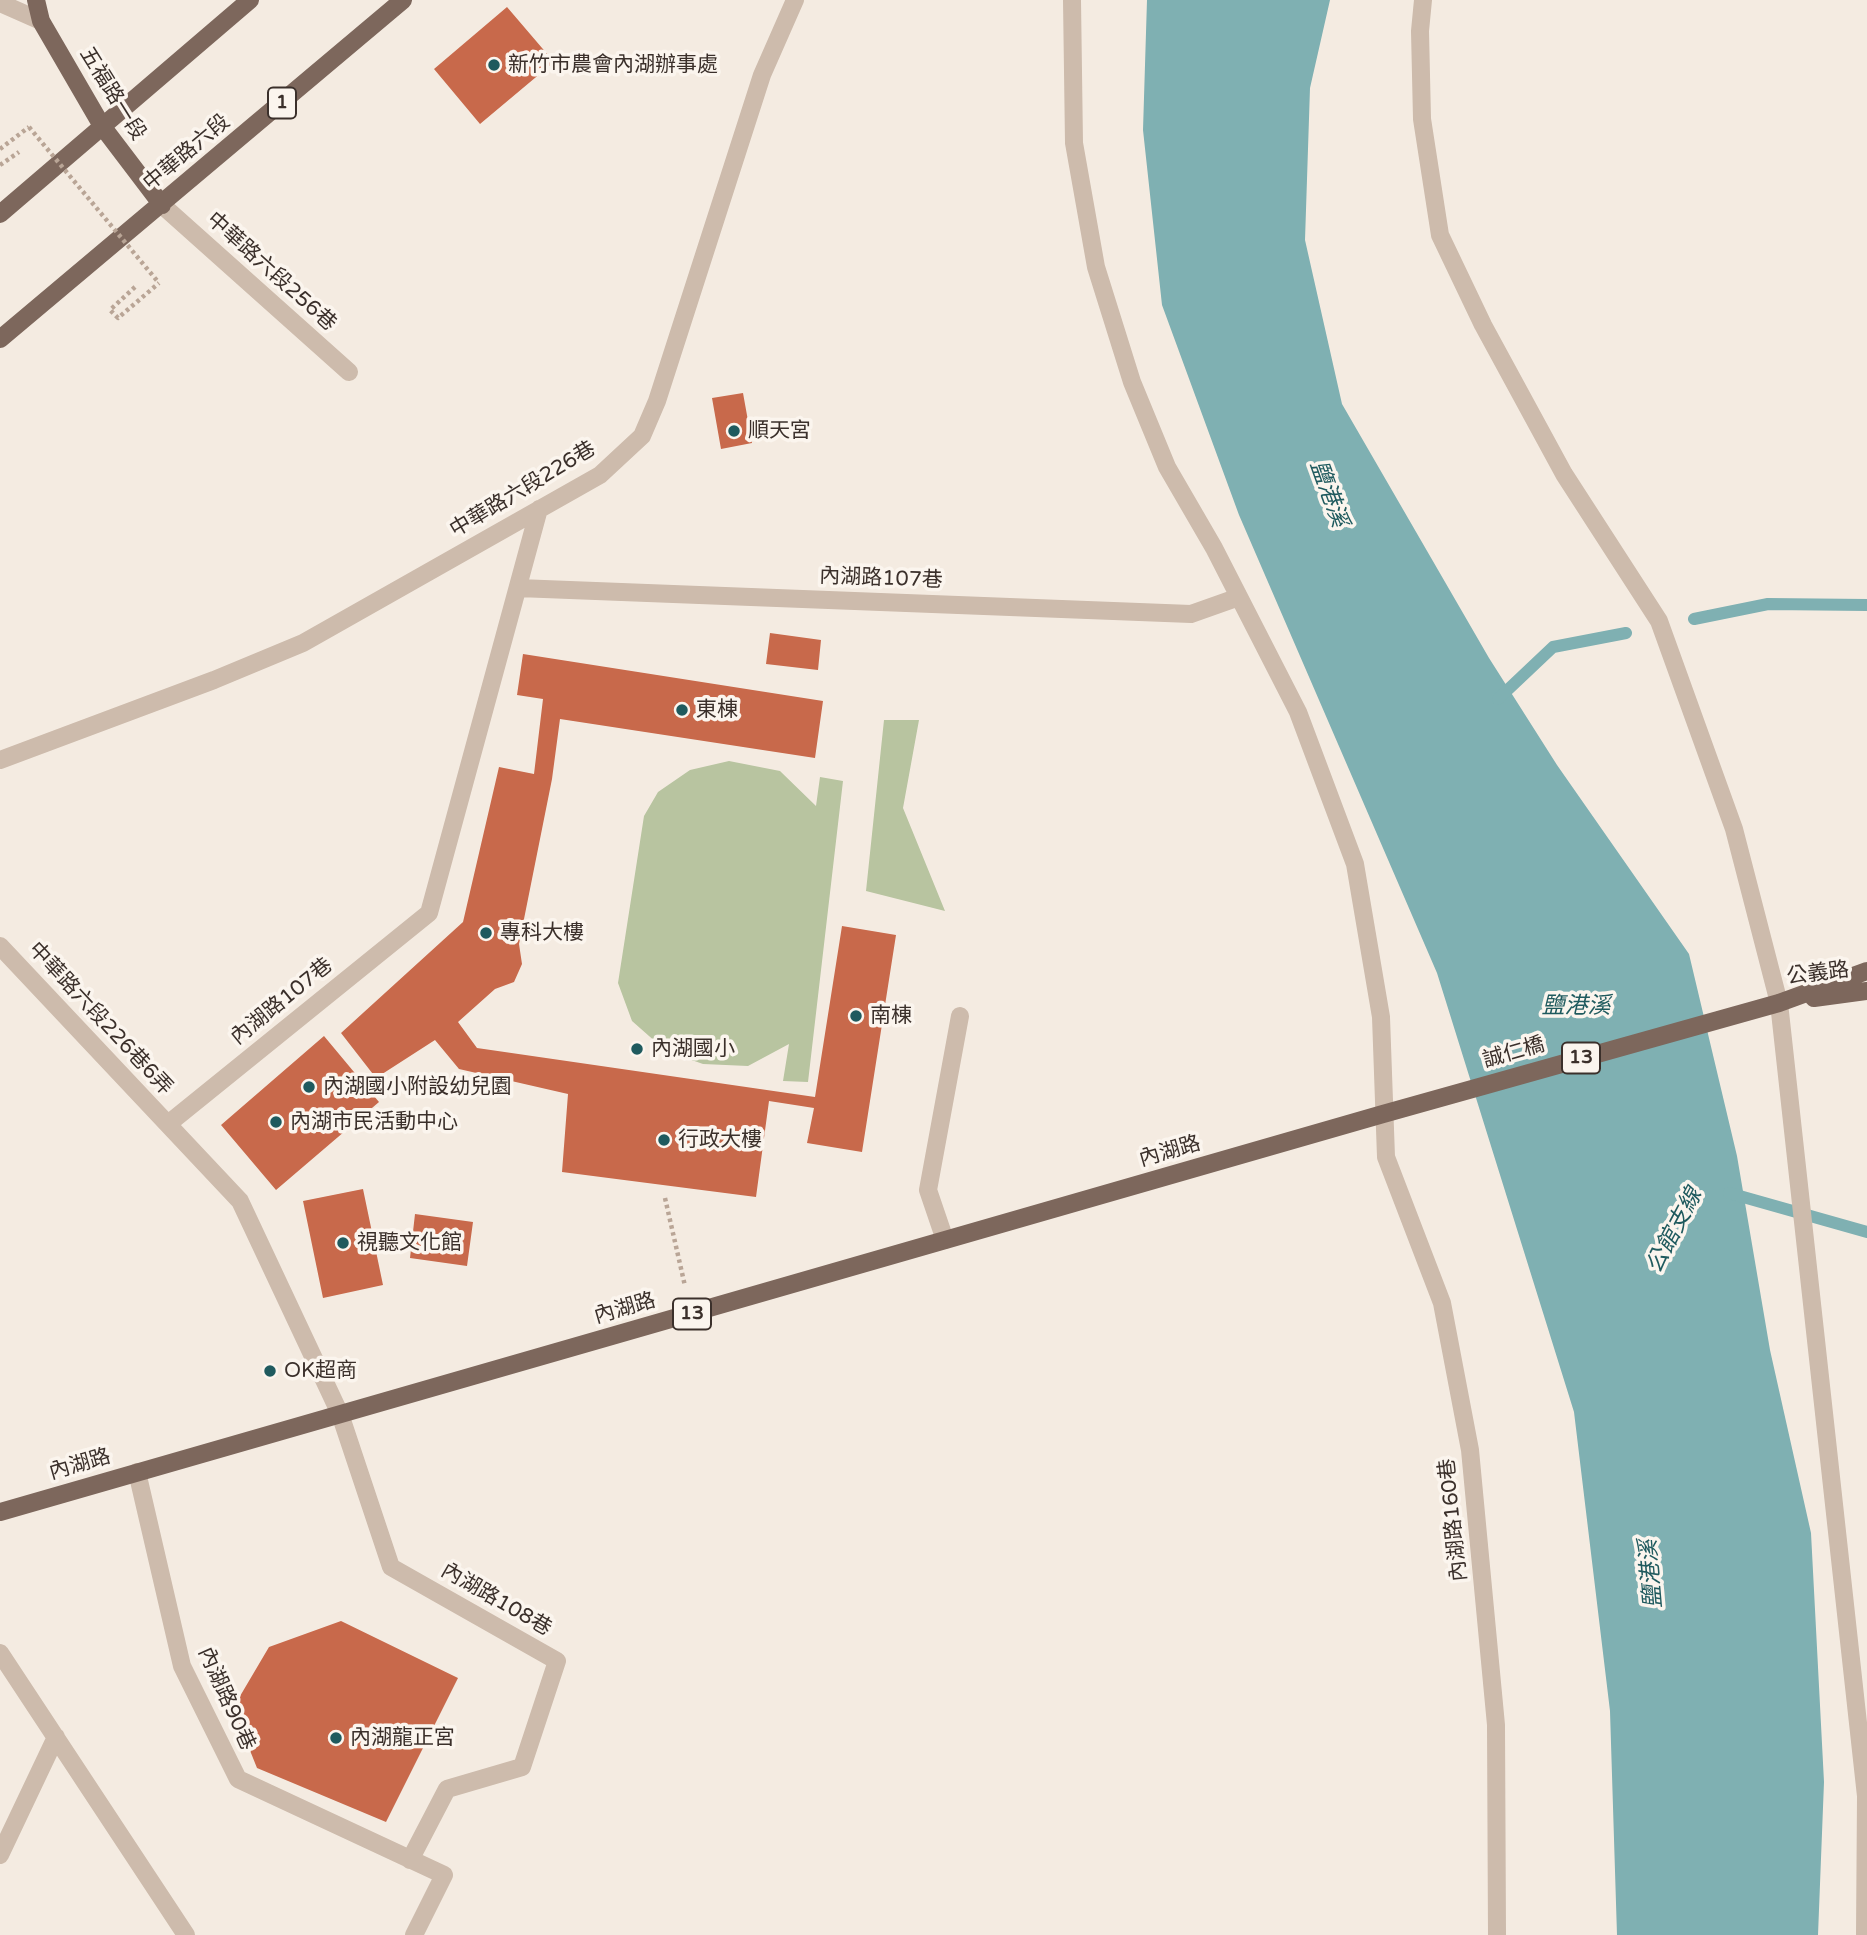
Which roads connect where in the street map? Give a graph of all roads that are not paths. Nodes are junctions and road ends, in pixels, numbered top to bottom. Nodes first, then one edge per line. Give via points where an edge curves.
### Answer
1 (36, 0) edge
2 (250, 0) edge
3 (402, 0) edge
4 (794, 0) edge
5 (1072, 0) edge
6 (1423, 0) edge
7 (0, 3) edge
8 (41, 21) junction
9 (102, 126) junction
10 (162, 205) junction
11 (0, 214) edge
12 (0, 340) edge
13 (349, 372) dead end
14 (539, 509) junction
15 (518, 588) junction
16 (1239, 597) junction
17 (0, 760) edge
18 (0, 946) edge
19 (1867, 971) edge
20 (1867, 991) edge
21 (1779, 1003) junction
22 (960, 1016) dead end
23 (1383, 1114) junction
24 (168, 1124) junction
25 (945, 1240) junction
26 (340, 1414) junction
27 (137, 1472) junction
28 (0, 1511) edge
29 (0, 1653) edge
30 (56, 1737) junction
31 (0, 1855) edge
32 (410, 1860) junction
33 (179, 1931) edge
34 (414, 1935) edge
35 (1497, 1935) edge
36 (1865, 1935) edge

1 - 8 main road, 五福路一段
2 - 9 main road
3 - 10 main road, 中華路六段 / 1
4 - 14 street, 中華路六段226巷 via 762,75 642,436 600,475
5 - 16 street, 內湖路160巷 via 1074,143 1096,267 1132,382 1167,467
6 - 21 street via 1422,119 1440,235 1564,474 1659,621 1734,829
7 - 8 street
8 - 9 main road, 五福路一段
9 - 10 main road, 五福路一段
9 - 11 main road
10 - 12 main road, 中華路六段 / 1
10 - 13 street, 中華路六段256巷
14 - 15 street, 內湖路107巷
14 - 17 street, 中華路六段226巷 via 303,643
15 - 16 street, 內湖路107巷 via 1191,614
15 - 24 street, 內湖路107巷 via 429,913
16 - 23 street, 內湖路160巷 via 1298,712 1355,864 1381,1017
18 - 24 street, 中華路六段226巷6弄
19 - 21 main road, 公義路 / 13
20 - 21 main road, 公義路 / 13
21 - 23 main road, 誠仁橋 / 13
21 - 36 street via 1866,1796
22 - 25 street via 928,1190
23 - 25 main road, 內湖路 / 13
23 - 35 street, 內湖路160巷 via 1387,1157 1441,1303 1470,1450 1496,1726
24 - 26 street via 240,1201
25 - 26 main road, 內湖路 / 13
26 - 27 main road, 內湖路 / 13
26 - 32 street, 內湖路108巷 via 391,1567 557,1661 522,1767 447,1788
27 - 28 main road, 內湖路 / 13
27 - 32 street, 內湖路90巷 via 182,1666 238,1779
29 - 30 street
30 - 31 street
30 - 33 street
32 - 34 street, 內湖路90巷 via 444,1875

